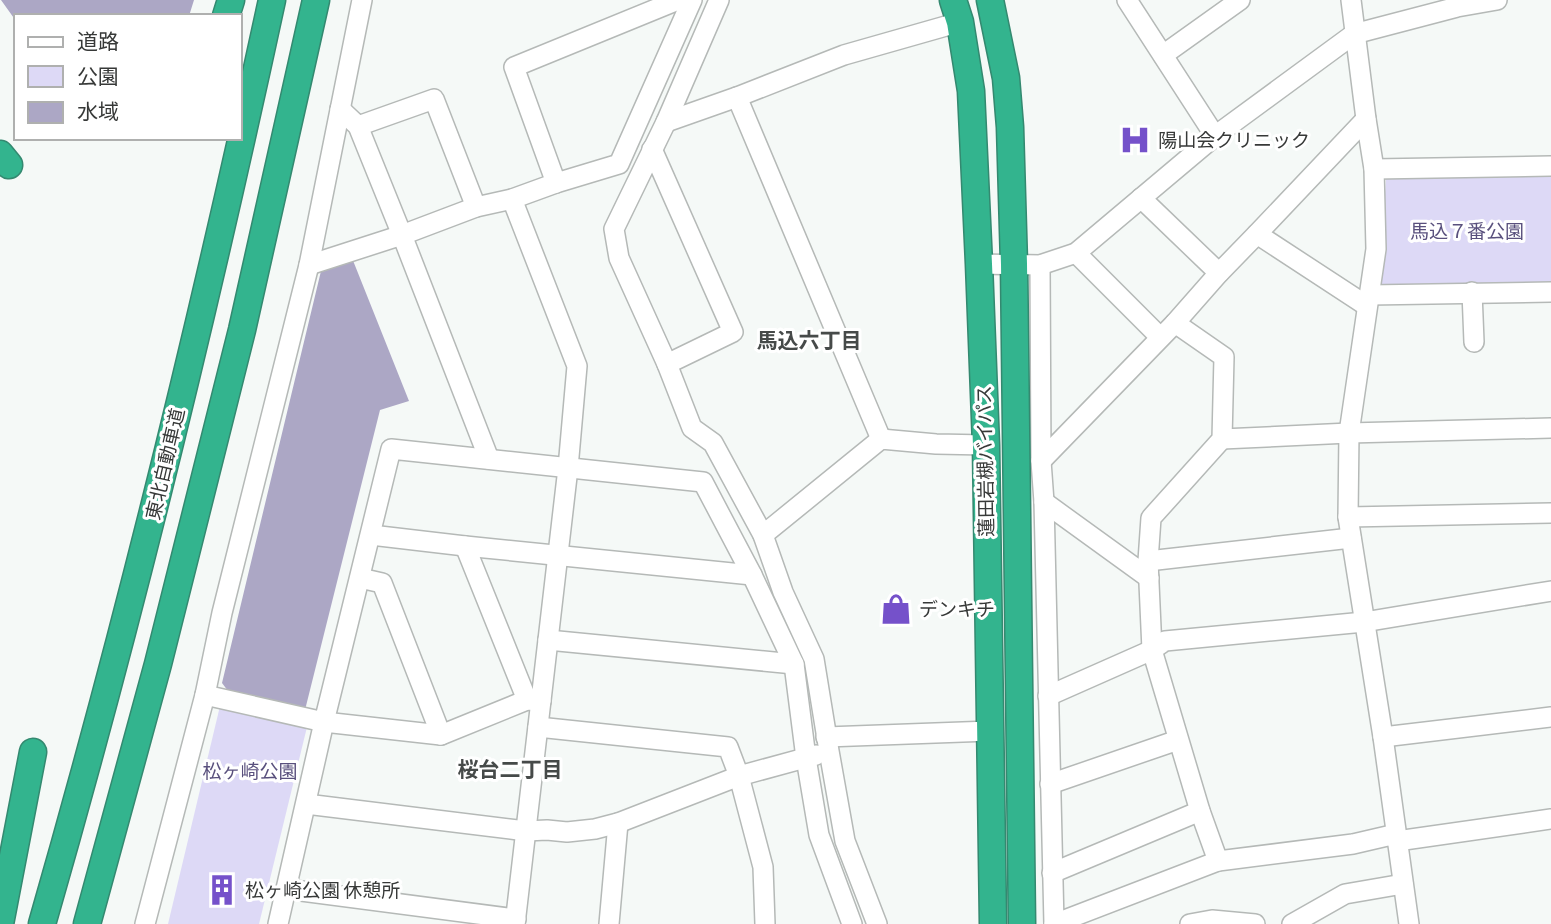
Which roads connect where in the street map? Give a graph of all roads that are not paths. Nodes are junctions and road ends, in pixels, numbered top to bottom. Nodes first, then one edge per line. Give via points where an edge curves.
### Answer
1 (272, 0) edge
2 (316, 0) edge
3 (678, 0) edge
4 (692, 0) edge
5 (719, 0) edge
6 (990, 0) edge
7 (1127, 0) edge
8 (1240, 0) edge
9 (1350, 0) edge
10 (1497, 0) edge
11 (366, 1) edge
12 (1456, 4) edge
13 (956, 11) edge
14 (1354, 34) junction
15 (1163, 55) junction
16 (737, 97) junction
17 (340, 109) junction
18 (1366, 119) junction
19 (358, 126) junction
20 (636, 126) junction
21 (242, 133) edge
22 (659, 135) junction
23 (1215, 136) junction
24 (240, 140) edge
25 (1551, 166) edge
26 (1374, 169) junction
27 (556, 183) junction
28 (1142, 198) junction
29 (512, 199) junction
30 (476, 206) junction
31 (402, 234) junction
32 (1257, 234) junction
33 (1076, 253) junction
34 (979, 264) junction
35 (309, 265) junction
36 (1027, 265) junction
37 (1219, 273) junction
38 (1472, 292) junction
39 (1551, 292) edge
40 (1368, 301) junction
41 (1168, 330) junction
42 (1474, 342) dead end
43 (667, 364) junction
44 (1551, 428) edge
45 (1349, 433) junction
46 (881, 439) junction
47 (1222, 439) junction
48 (986, 445) junction
49 (489, 459) junction
50 (1041, 461) junction
51 (568, 468) junction
52 (1044, 502) junction
53 (1551, 513) edge
54 (1348, 517) junction
55 (371, 535) junction
56 (762, 535) junction
57 (1351, 538) junction
58 (465, 546) junction
59 (558, 555) junction
60 (1149, 570) junction
61 (752, 575) junction
62 (360, 578) junction
63 (1551, 591) edge
64 (1364, 622) junction
65 (548, 640) junction
66 (1152, 650) junction
67 (794, 664) junction
68 (205, 695) junction
69 (1048, 696) junction
70 (534, 701) junction
71 (1551, 718) edge
72 (324, 722) junction
73 (538, 727) junction
74 (990, 731) junction
75 (441, 736) junction
76 (1383, 737) junction
77 (1178, 740) junction
78 (828, 744) junction
79 (33, 751) dead end
80 (806, 758) junction
81 (739, 776) junction
82 (1050, 785) junction
83 (306, 804) junction
84 (1200, 811) junction
85 (1551, 819) edge
86 (618, 823) junction
87 (526, 831) junction
88 (1397, 837) junction
89 (1219, 861) junction
90 (1052, 873) junction
91 (1403, 884) junction
92 (286, 889) junction
93 (516, 921) edge
94 (0, 924) edge
95 (42, 924) edge
96 (87, 924) edge
97 (145, 924) edge
98 (278, 924) edge
99 (609, 924) edge
100 (765, 924) edge
101 (852, 924) edge
102 (877, 924) edge
103 (993, 924) edge
104 (1022, 924) edge
105 (1054, 924) edge
106 (1190, 924) edge
107 (1255, 924) edge
108 (1292, 924) edge
109 (1409, 924) edge

1 - 21 highway, 東北自動車道
2 - 96 highway via 239,344
3 - 27 street via 514,67
4 - 20 street
5 - 22 street
6 - 36 highway, 蓮田岩槻バイパス via 1006,78
7 - 15 street
8 - 15 street
9 - 14 street
10 - 12 street
11 - 17 street
12 - 14 street
13 - 16 street
13 - 34 highway, 蓮田岩槻バイパス via 971,91
14 - 18 street
14 - 23 street
15 - 23 street
16 - 22 street
16 - 46 street
17 - 19 street
17 - 35 street
18 - 26 street
18 - 32 street
19 - 30 street via 434,99
19 - 31 street
20 - 22 street
20 - 27 street via 619,164
22 - 43 street via 614,229 620,258
22 - 43 street via 733,332
23 - 28 street
24 - 95 highway, 東北自動車道 via 149,531
25 - 26 street
26 - 40 street via 1376,249
27 - 29 street
28 - 33 street
28 - 37 street
29 - 30 street
29 - 51 street via 577,366
30 - 31 street
31 - 35 street
31 - 49 street
32 - 37 street
32 - 40 street
33 - 36 street
33 - 41 street
34 - 36 street
34 - 48 highway, 蓮田岩槻バイパス
35 - 68 street
36 - 50 street
36 - 104 highway, 蓮田岩槻バイパス
37 - 41 street
38 - 39 street
38 - 40 street
38 - 42 street
40 - 45 street
41 - 47 street via 1224,356
41 - 50 street
43 - 56 street via 692,428 713,443
44 - 45 street
45 - 47 street
45 - 54 street
46 - 48 street
46 - 56 street
47 - 60 street via 1151,518
48 - 74 highway, 蓮田岩槻バイパス
49 - 51 street
49 - 55 street via 391,449
50 - 52 street
51 - 59 street
51 - 61 street via 703,482
52 - 60 street
52 - 69 street
53 - 54 street
54 - 57 street
55 - 58 street
55 - 62 street
56 - 78 street via 814,659
57 - 60 street
57 - 64 street
58 - 59 street
58 - 70 street
59 - 61 street
59 - 65 street
60 - 66 street
61 - 67 street
62 - 72 street
62 - 75 street via 382,583
63 - 64 street
64 - 66 street via 1165,641
64 - 76 street
65 - 67 street
65 - 70 street
66 - 69 street
66 - 77 street
67 - 80 street
68 - 72 street
68 - 97 street
69 - 82 street
70 - 73 street
70 - 75 street
71 - 76 street
72 - 75 street
72 - 83 street
73 - 81 street via 728,747
73 - 87 street
74 - 78 street
74 - 103 highway, 蓮田岩槻バイパス
76 - 88 street
77 - 82 street
77 - 84 street
78 - 80 street
78 - 102 street via 845,841
79 - 94 highway
80 - 81 street
80 - 101 street via 819,835
81 - 86 street
81 - 100 street via 763,867
82 - 90 street
83 - 87 street
83 - 92 street
84 - 89 street
84 - 90 street
85 - 88 street
86 - 87 street via 567,832
86 - 99 street
87 - 93 street
88 - 89 street
88 - 91 street
89 - 105 street
90 - 105 street
91 - 108 street via 1345,894
91 - 109 street
92 - 93 street
92 - 98 street
106 - 107 street via 1212,920

